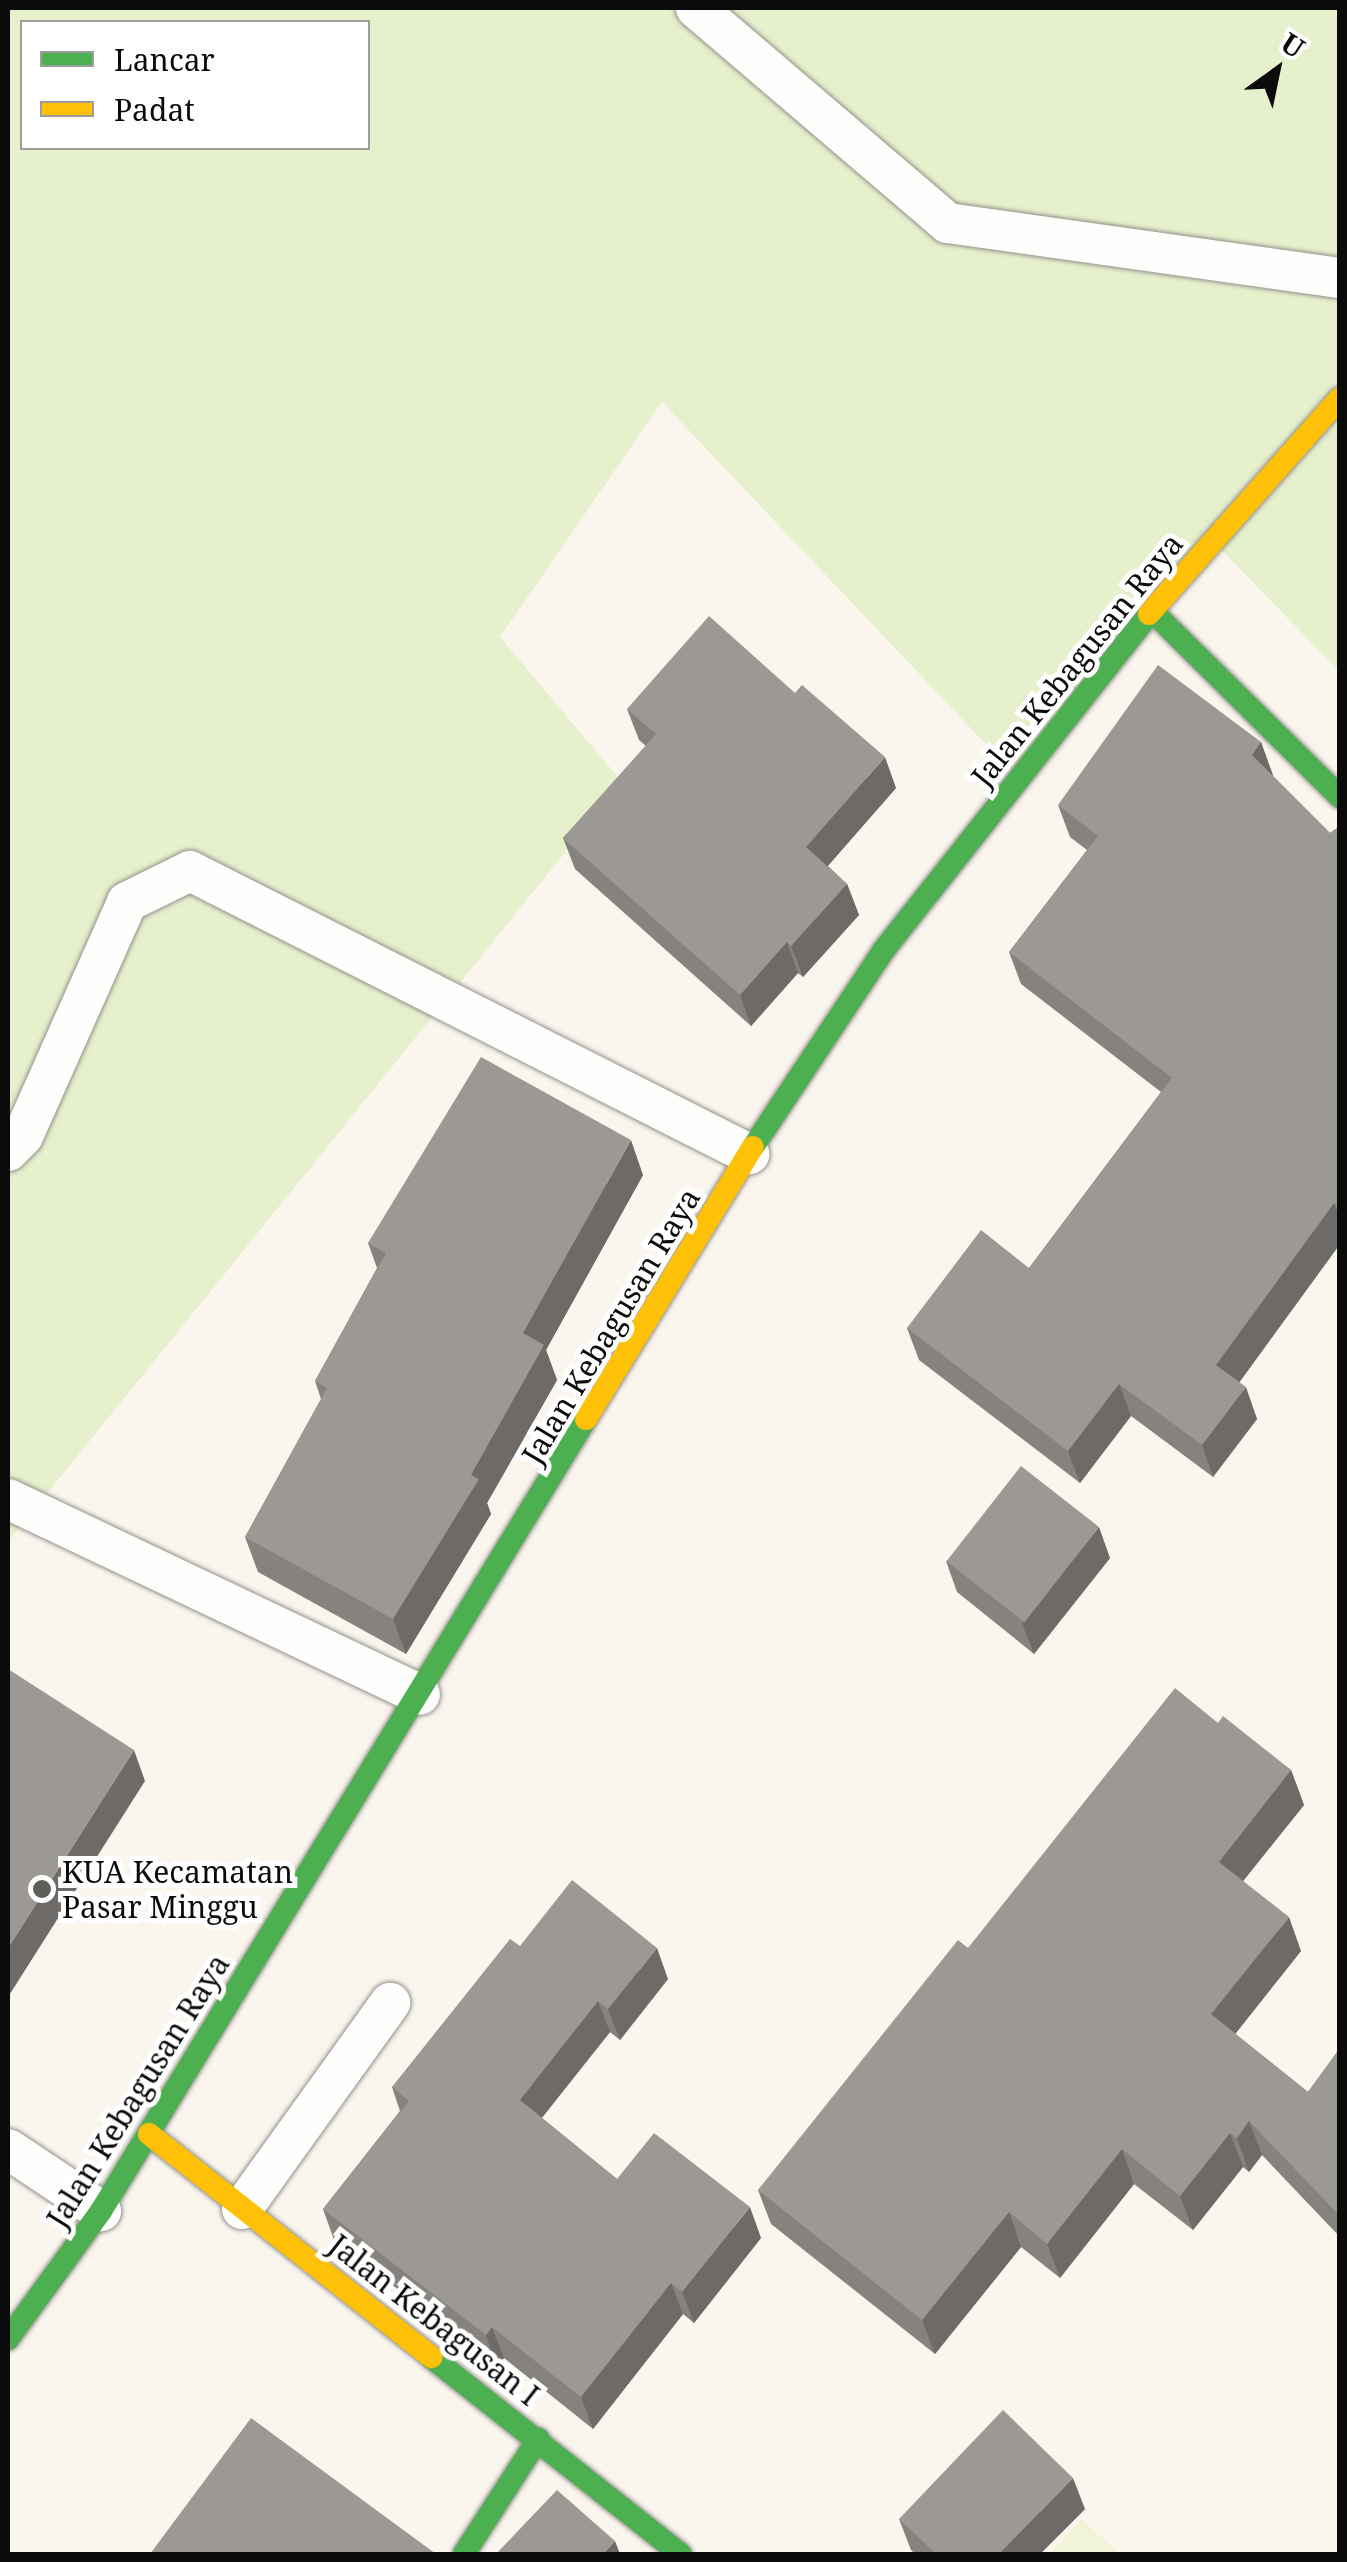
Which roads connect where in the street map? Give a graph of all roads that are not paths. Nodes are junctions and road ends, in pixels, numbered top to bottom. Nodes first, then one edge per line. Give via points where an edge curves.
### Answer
1 (696, 8) edge
2 (1340, 278) edge
3 (1340, 398) edge
4 (1152, 611) junction
5 (1340, 797) edge
6 (8, 1151) edge
7 (750, 1154) junction
8 (8, 1499) edge
9 (420, 1696) junction
10 (390, 2003) dead end
11 (149, 2134) junction
12 (8, 2149) edge
13 (242, 2209) junction
14 (100, 2211) junction
15 (8, 2339) edge
16 (538, 2439) junction
17 (464, 2554) edge
18 (680, 2554) edge

1 - 2 lane via 948,222
3 - 4 main road, Jalan Kebagusan Raya
4 - 5 main road
4 - 7 main road, Jalan Kebagusan Raya via 883,951
6 - 7 lane via 22,1136 127,902 190,872
7 - 9 main road, Jalan Kebagusan Raya
8 - 9 lane
9 - 11 main road, Jalan Kebagusan Raya
10 - 13 lane
11 - 13 main road, Jalan Kebagusan I
11 - 14 main road, Jalan Kebagusan Raya
12 - 14 lane
13 - 16 main road, Jalan Kebagusan I
14 - 15 main road, Jalan Kebagusan Raya
16 - 17 main road
16 - 18 main road, Jalan Kebagusan I

